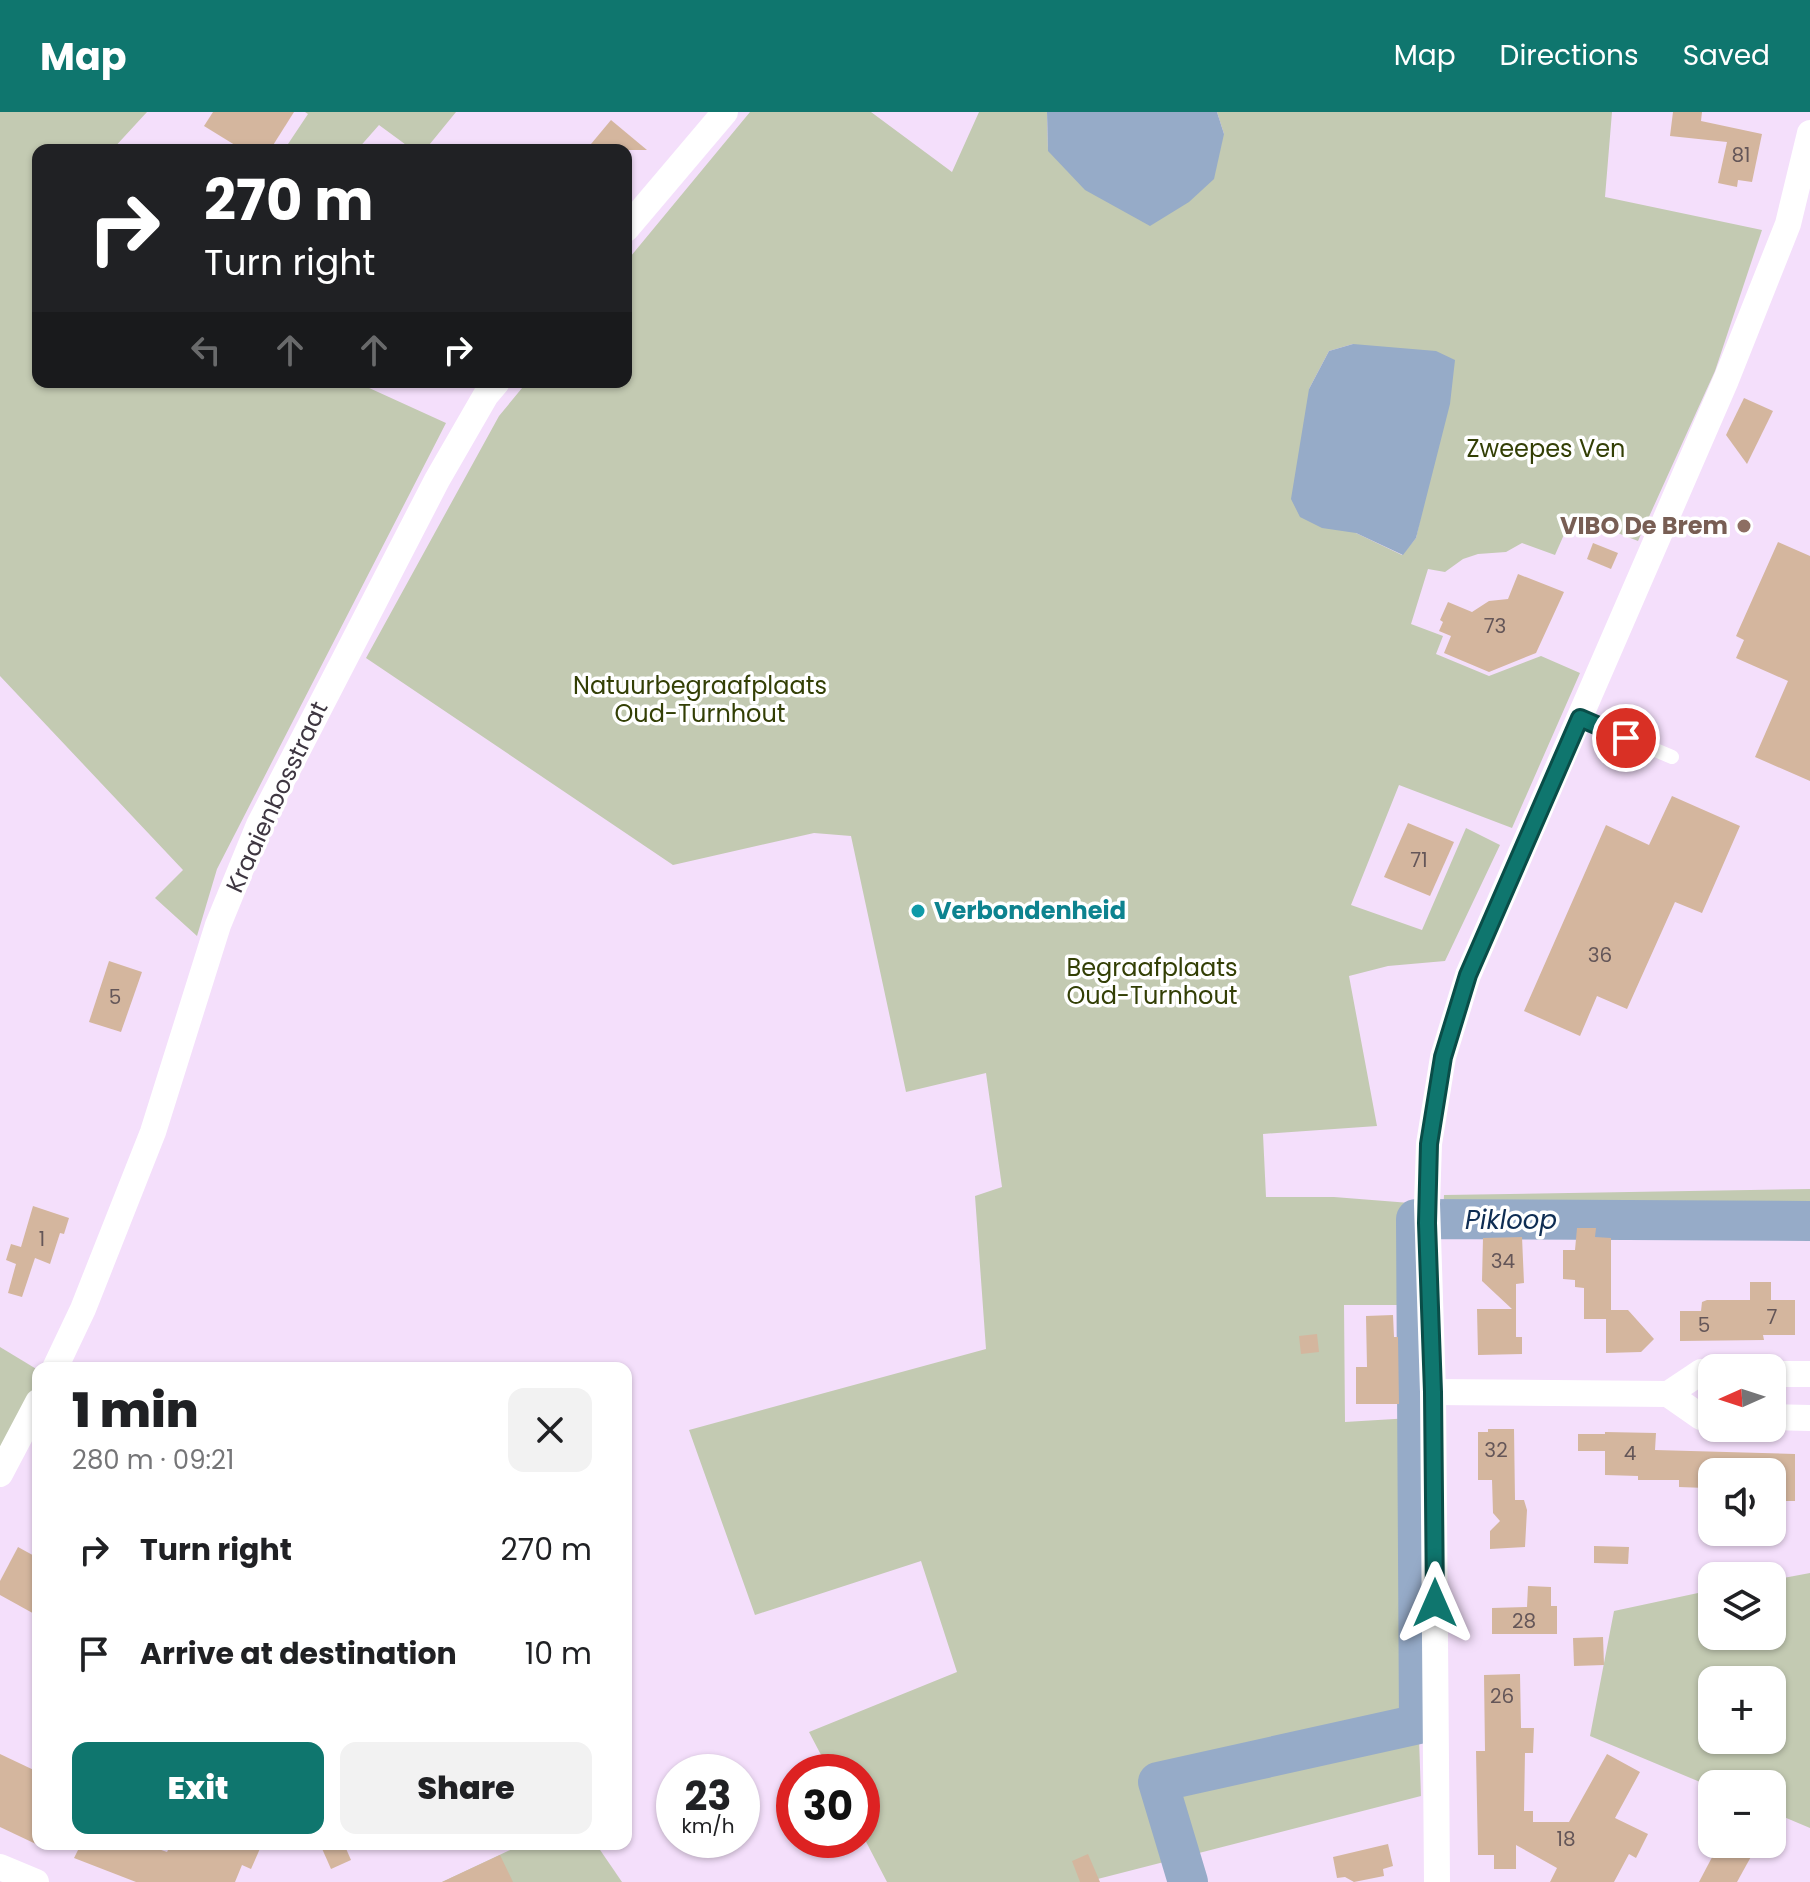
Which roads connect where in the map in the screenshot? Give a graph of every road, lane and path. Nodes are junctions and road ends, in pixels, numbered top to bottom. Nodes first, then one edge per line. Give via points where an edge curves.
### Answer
1 (725, 112) edge
2 (1810, 133) edge
3 (632, 222) edge
4 (492, 388) edge
5 (1580, 718) junction
6 (1672, 757) dead end
7 (58, 1362) edge
8 (1698, 1374) edge
9 (1786, 1374) edge
10 (1810, 1374) edge
11 (1433, 1392) junction
12 (1668, 1394) junction
13 (32, 1413) edge
14 (1698, 1415) edge
15 (1786, 1417) edge
16 (1810, 1418) edge
17 (0, 1474) edge
18 (0, 1867) edge
19 (1442, 1879) edge
20 (36, 1882) edge

1 - 3 street
2 - 5 street via 1788,224
4 - 7 street, Kraaienbosstraat via 437,480 259,825 218,925 153,1132
5 - 6 lane
5 - 11 street via 1468,975 1443,1057 1429,1144 1427,1204
8 - 12 street
9 - 10 street
11 - 12 street
11 - 19 street
12 - 14 street
13 - 17 street
15 - 16 street
18 - 20 street

